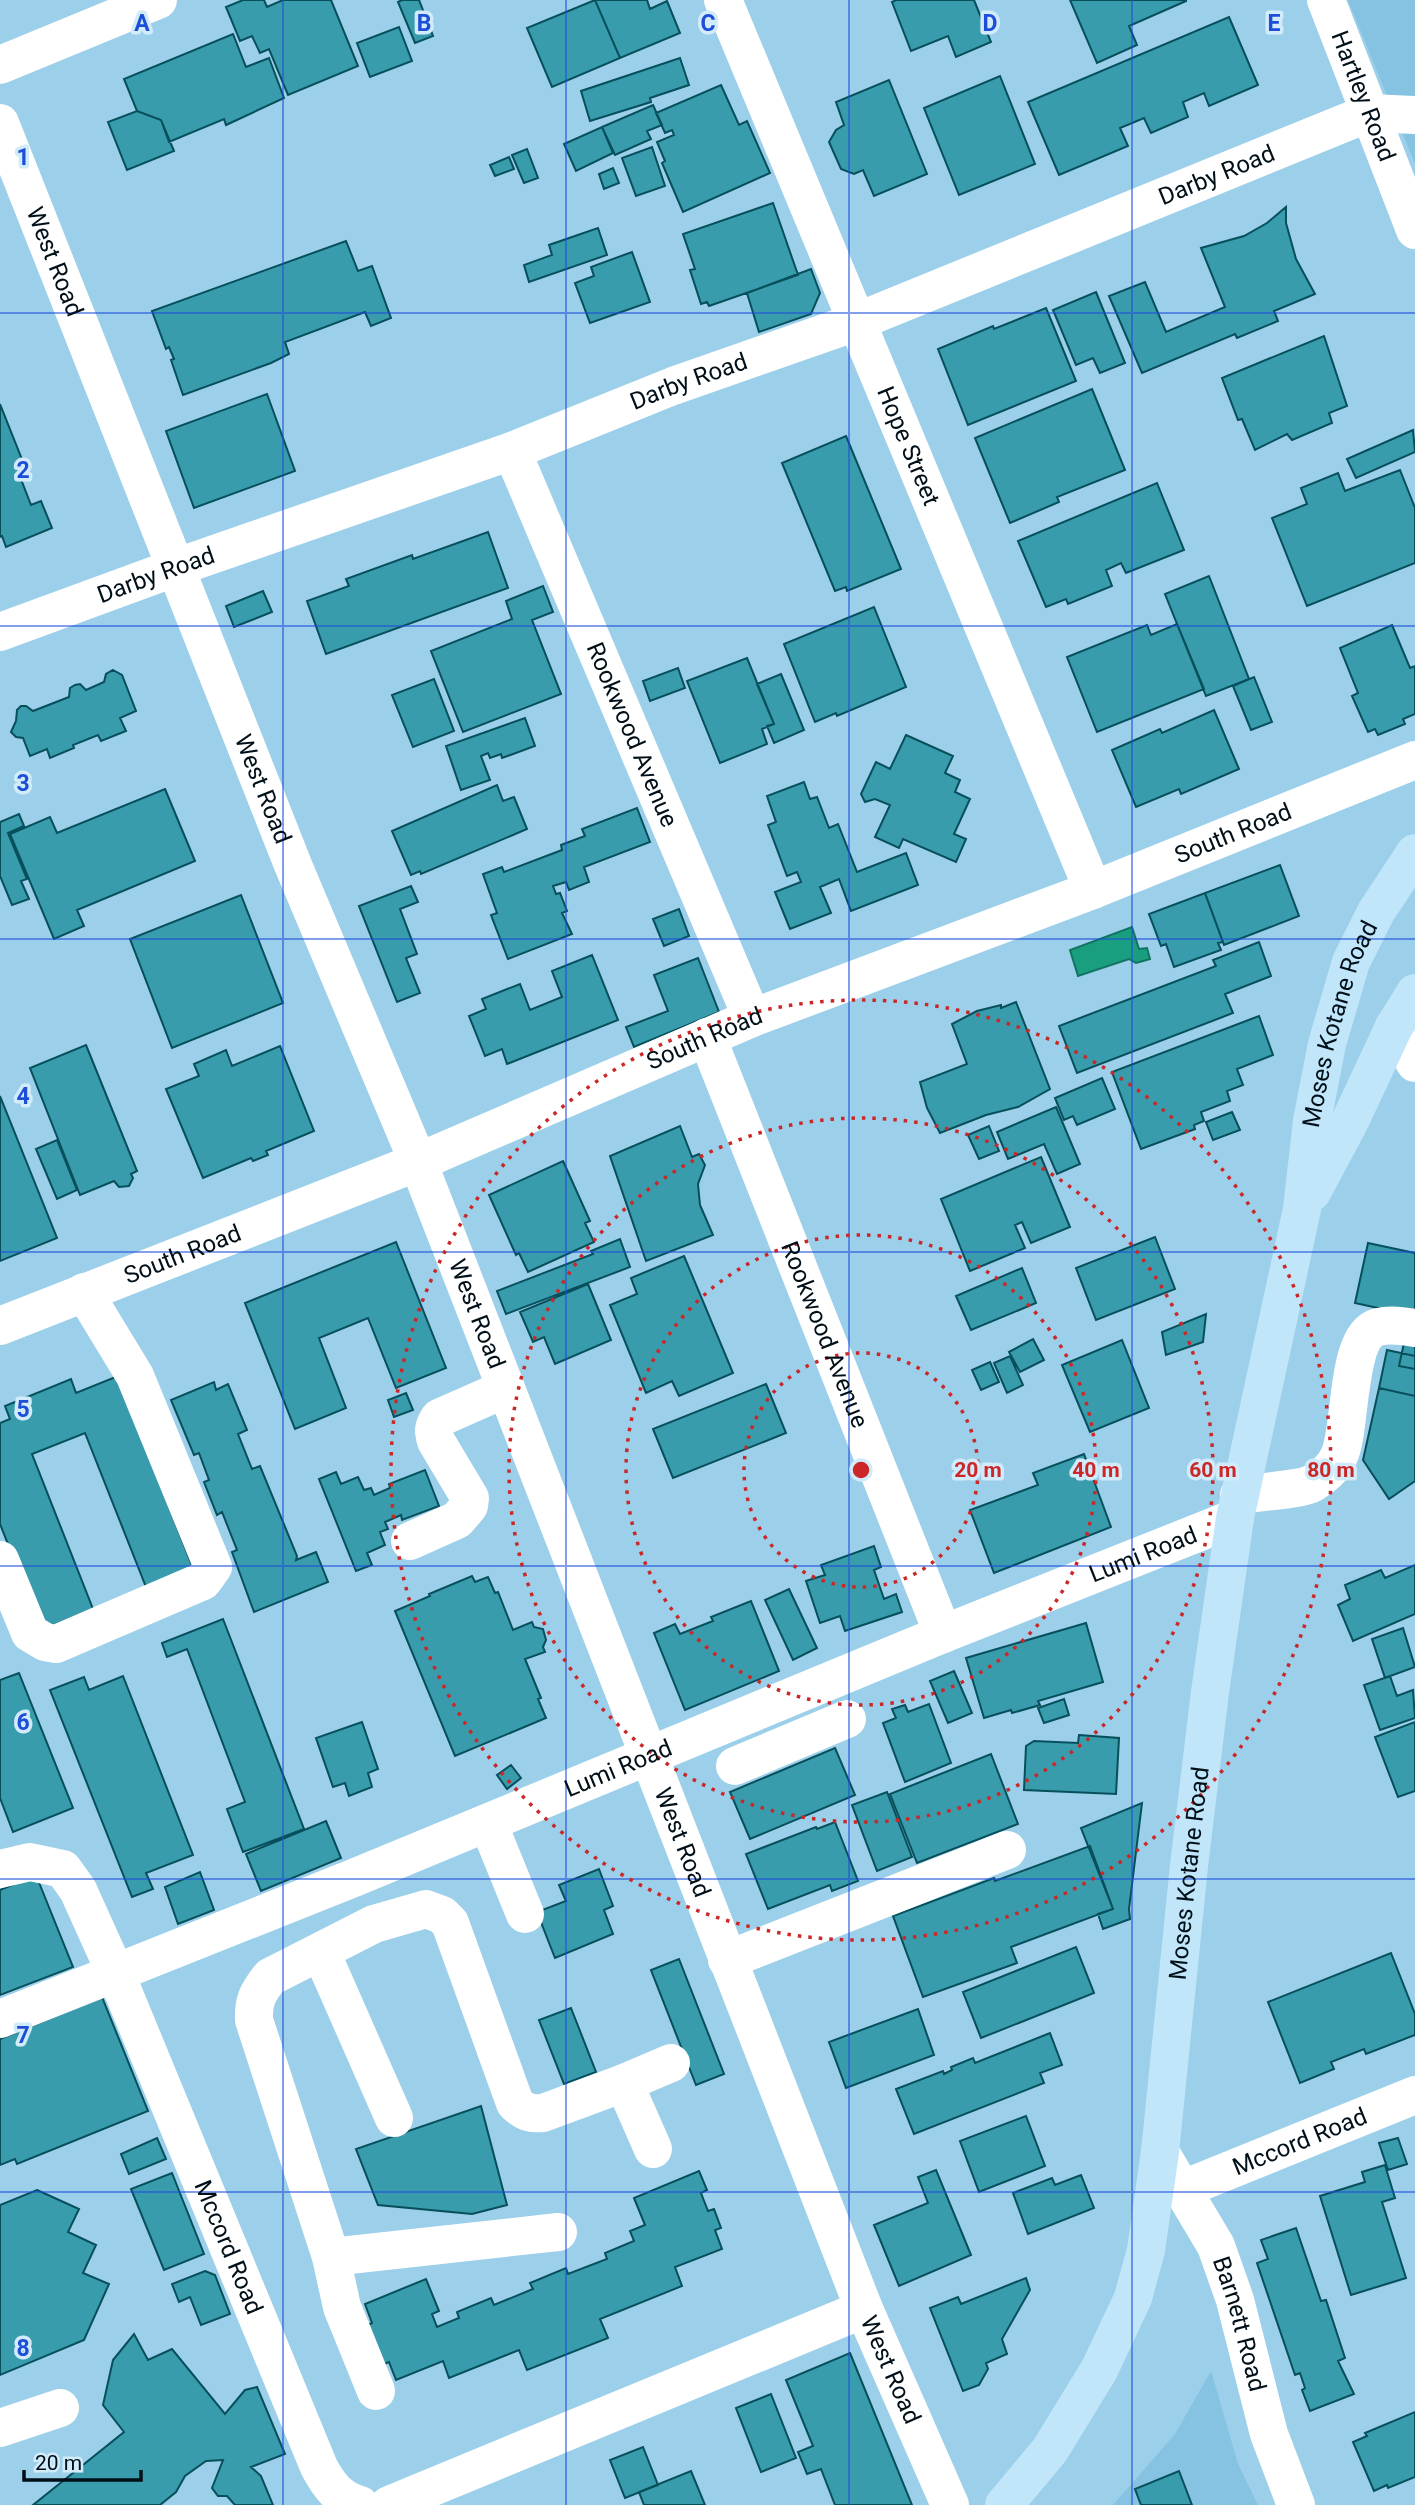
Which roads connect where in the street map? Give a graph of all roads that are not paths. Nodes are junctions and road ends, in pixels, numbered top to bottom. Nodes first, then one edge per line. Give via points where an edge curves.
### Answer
1 (158, 0) edge
2 (723, 0) edge
3 (1333, 2) edge
4 (0, 65) edge
5 (1369, 113) junction
6 (1415, 115) edge
7 (0, 123) edge
8 (1415, 230) edge
9 (856, 321) junction
10 (512, 450) junction
11 (177, 567) junction
12 (0, 632) edge
13 (1415, 760) edge
14 (1415, 853) edge
15 (1093, 890) junction
16 (1415, 993) edge
17 (751, 1018) junction
18 (1394, 1027) junction
19 (706, 1037) junction
20 (1415, 1063) edge
21 (418, 1162) junction
22 (1302, 1209) junction
23 (84, 1292) junction
24 (0, 1326) edge
25 (1415, 1328) edge
26 (505, 1390) junction
27 (1237, 1506) junction
28 (410, 1541) dead end
29 (0, 1560) edge
30 (943, 1634) junction
31 (781, 1702) junction
32 (847, 1719) dead end
33 (798, 1740) junction
34 (651, 1757) junction
35 (735, 1766) dead end
36 (488, 1823) junction
37 (1007, 1850) dead end
38 (0, 1869) edge
39 (356, 1877) junction
40 (525, 1914) dead end
41 (374, 1924) junction
42 (321, 1952) junction
43 (727, 1960) junction
44 (116, 1972) junction
45 (0, 2019) edge
46 (671, 2063) dead end
47 (624, 2083) junction
48 (1415, 2095) edge
49 (394, 2118) dead end
50 (653, 2148) dead end
51 (1160, 2152) junction
52 (1183, 2189) junction
53 (558, 2232) dead end
54 (331, 2257) junction
55 (864, 2309) junction
56 (376, 2391) dead end
57 (60, 2408) dead end
58 (0, 2428) edge
59 (360, 2505) edge
60 (389, 2505) edge
61 (950, 2505) edge
62 (1004, 2505) edge
63 (1296, 2505) edge

1 - 4 street
2 - 9 street, Hope Street
3 - 5 street, Hartley Road
5 - 6 street
5 - 8 street, Hartley Road
5 - 9 street, Darby Road
7 - 11 street, West Road
9 - 10 street, Darby Road
9 - 15 street, Hope Street
10 - 11 street, Darby Road
10 - 17 street, Rookwood Avenue
11 - 12 street, Darby Road
11 - 21 street, West Road via 293,865
13 - 15 street, South Road
14 - 22 main road, Moses Kotane Road via 1376,912 1351,962 1322,1070
15 - 17 street, South Road
16 - 18 main road, Moses Kotane Road
17 - 19 street, South Road
18 - 20 street
18 - 22 main road, Moses Kotane Road
19 - 21 street, South Road
19 - 30 street, Rookwood Avenue
21 - 23 street, South Road
21 - 26 street, West Road
22 - 27 main road, Moses Kotane Road
23 - 24 street, South Road
23 - 29 street via 135,1376 213,1567 203,1581 57,1644 45,1643 30,1633
25 - 27 street, Lumi Road via 1376,1327 1365,1335 1351,1381 1346,1431 1330,1471 1311,1484
26 - 28 street via 439,1418 435,1424 436,1441 470,1498 469,1506 457,1520
26 - 34 street, West Road
27 - 30 street, Lumi Road
27 - 51 main road, Moses Kotane Road via 1190,1853
30 - 31 street, Lumi Road
31 - 33 street
31 - 34 street, Lumi Road
32 - 33 street
33 - 35 street
34 - 36 street, Lumi Road
34 - 43 street, West Road
36 - 39 street, Lumi Road
36 - 40 street
37 - 43 street
38 - 44 street, Mccord Road via 30,1862 63,1868
39 - 41 street
39 - 44 street, Lumi Road
41 - 42 street
41 - 47 street via 426,1909 450,1923 515,2103 522,2110 543,2113
42 - 49 street
42 - 54 street via 270,1977 258,1991 253,2012
43 - 55 street, West Road
44 - 45 street, Lumi Road
44 - 59 street, Mccord Road via 319,2467 330,2487
46 - 47 street
47 - 50 street
48 - 52 street, Mccord Road
51 - 52 street, Barnett Road
51 - 62 main road, Moses Kotane Road via 1146,2250 1133,2298 1099,2370 1051,2450
52 - 63 street, Barnett Road via 1216,2246 1228,2278 1269,2434
53 - 54 street
54 - 56 street via 342,2307
55 - 60 street
55 - 61 street, West Road
57 - 58 street

